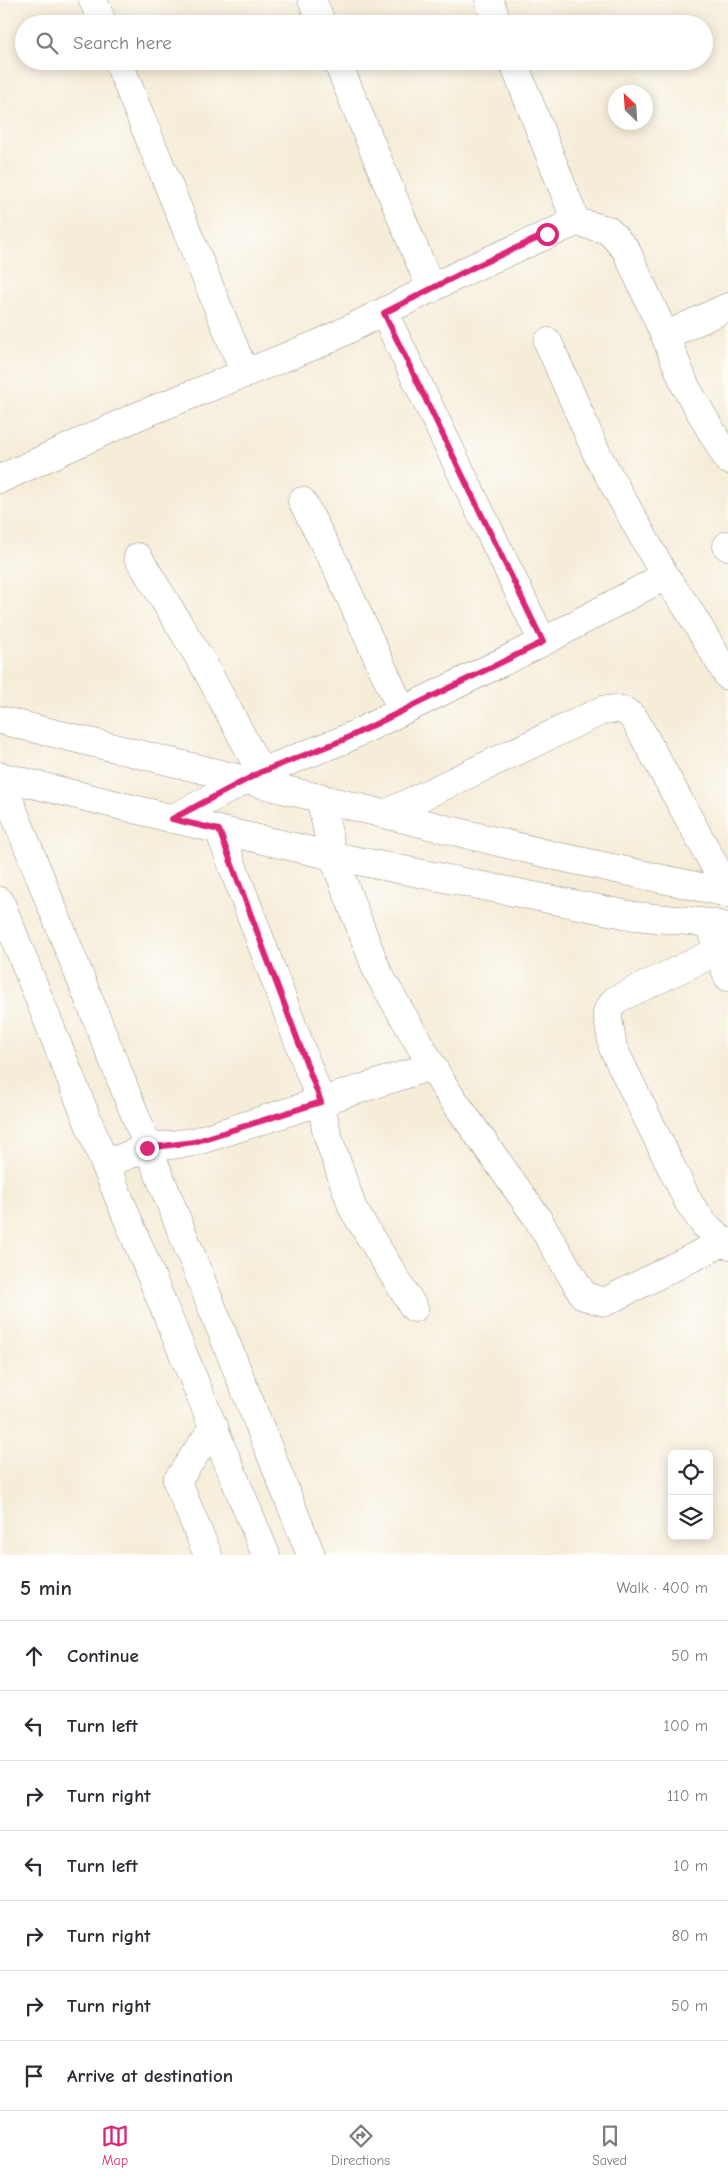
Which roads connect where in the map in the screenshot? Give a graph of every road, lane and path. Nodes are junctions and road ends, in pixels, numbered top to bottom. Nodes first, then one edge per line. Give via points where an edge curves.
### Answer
1 (93, 0) edge
2 (312, 0) edge
3 (489, 0) edge
4 (99, 15) edge
5 (318, 15) edge
6 (495, 15) edge
7 (122, 70) edge
8 (341, 70) edge
9 (517, 70) edge
10 (576, 222) junction
11 (431, 289) junction
12 (728, 307) edge
13 (384, 313) junction
14 (665, 336) junction
15 (548, 342) dead end
16 (245, 374) junction
17 (728, 460) edge
18 (0, 479) edge
19 (302, 501) dead end
20 (138, 557) dead end
21 (665, 576) junction
22 (543, 642) junction
23 (728, 676) edge
24 (402, 711) junction
25 (0, 720) edge
26 (254, 776) junction
27 (0, 777) edge
28 (320, 797) junction
29 (385, 814) junction
30 (172, 819) junction
31 (219, 830) junction
32 (333, 856) junction
33 (717, 885) edge
34 (0, 901) edge
35 (718, 934) edge
36 (728, 977) edge
37 (432, 1066) junction
38 (321, 1102) junction
39 (147, 1148) junction
40 (105, 1164) junction
41 (727, 1243) edge
42 (414, 1308) dead end
43 (214, 1426) junction
44 (208, 1555) edge
45 (266, 1555) edge
46 (311, 1555) edge

1 - 4 street
2 - 5 street
3 - 6 street
7 - 16 street
8 - 11 street
9 - 10 street
10 - 11 street
10 - 14 street via 608,230 626,250
11 - 13 street
12 - 14 street
13 - 16 street
13 - 22 street
14 - 17 street via 686,387
15 - 21 street via 598,456
16 - 18 street via 138,416
19 - 24 street via 336,566
20 - 26 street via 205,667
21 - 22 street
21 - 23 street
22 - 24 street
24 - 26 street via 343,740
25 - 26 street
26 - 28 street
26 - 30 street
27 - 30 street
27 - 39 street
28 - 29 street
28 - 32 street
29 - 33 street via 556,856
29 - 33 street via 603,710 619,708 636,720
30 - 31 street
31 - 32 street
31 - 38 street
32 - 35 street
32 - 37 street via 378,973
33 - 35 street
34 - 40 street
35 - 36 street
35 - 41 street via 615,1000 607,1012 613,1048 689,1203 704,1224
37 - 38 street
37 - 41 street via 536,1216 584,1296 605,1302
38 - 39 street via 194,1142
38 - 42 street via 327,1134 353,1209
39 - 40 street
39 - 46 street
40 - 43 street
43 - 44 street via 177,1481
43 - 45 street

